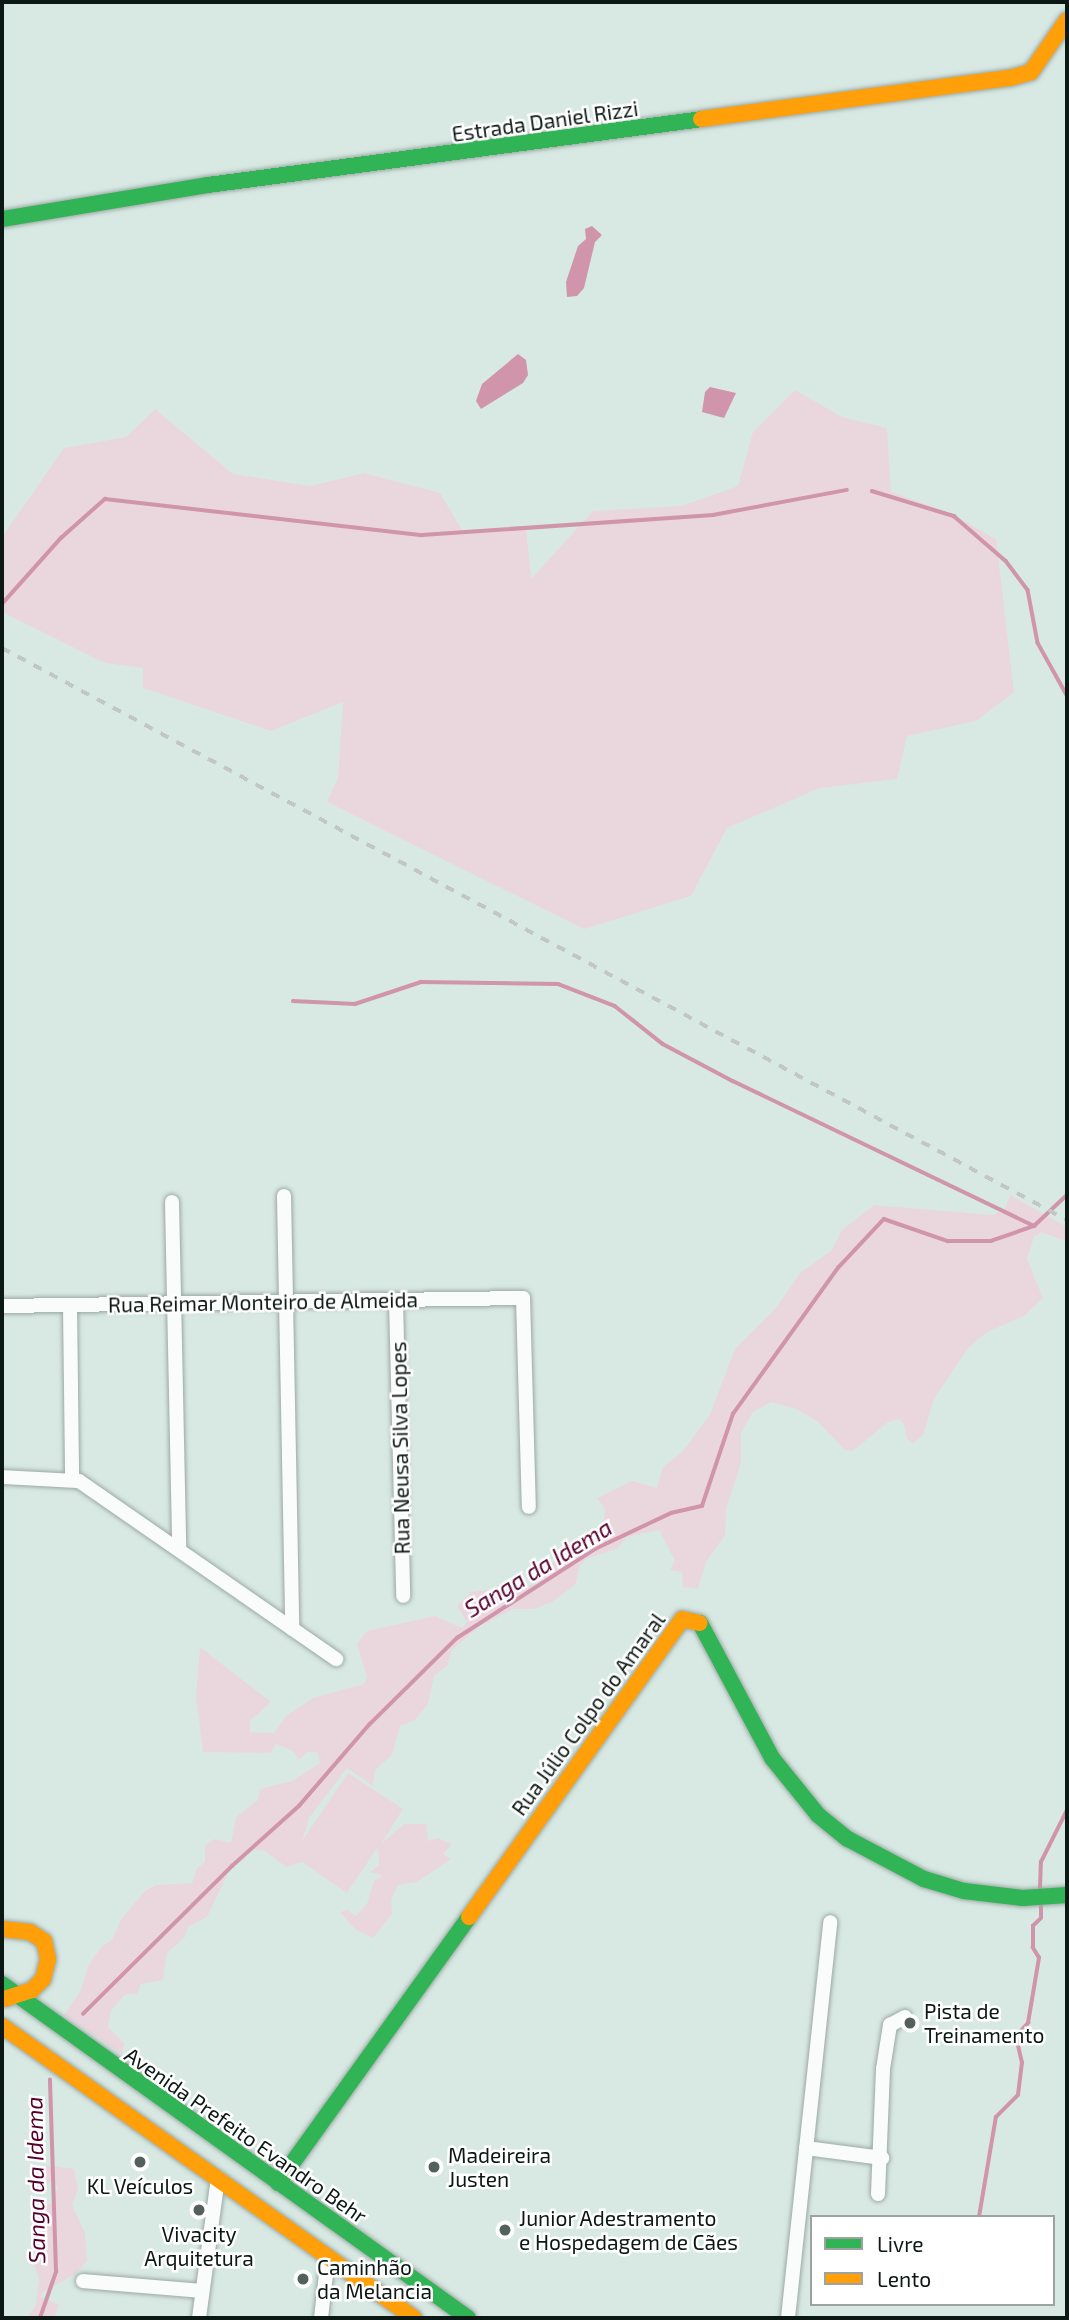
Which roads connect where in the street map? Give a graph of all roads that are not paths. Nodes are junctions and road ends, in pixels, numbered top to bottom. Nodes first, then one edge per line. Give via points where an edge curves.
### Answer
1 (1067, 20) edge
2 (2, 219) edge
3 (284, 1196) dead end
4 (172, 1202) dead end
5 (396, 1300) junction
6 (288, 1302) junction
7 (173, 1304) junction
8 (70, 1305) junction
9 (2, 1306) edge
10 (2, 1477) edge
11 (72, 1478) junction
12 (529, 1507) dead end
13 (179, 1547) junction
14 (403, 1596) dead end
15 (292, 1629) junction
16 (336, 1659) dead end
17 (1067, 1895) edge
18 (830, 1922) dead end
19 (2, 1929) edge
20 (2, 1984) edge
21 (20, 1996) junction
22 (2, 1998) edge
23 (905, 2017) dead end
24 (2, 2026) edge
25 (806, 2148) junction
26 (881, 2158) junction
27 (218, 2178) junction
28 (278, 2183) junction
29 (878, 2193) dead end
30 (328, 2257) junction
31 (83, 2281) dead end
32 (202, 2291) junction
33 (409, 2316) edge
34 (199, 2318) edge
35 (321, 2318) edge
36 (468, 2318) edge
37 (788, 2318) edge

1 - 2 main road, Estrada Daniel Rizzi via 1031,72 1010,78 208,185
3 - 6 street
4 - 7 street
5 - 6 street, Rua Reimar Monteiro de Almeida
5 - 12 street, Rua Reimar Monteiro de Almeida via 523,1298
5 - 14 street, Rua Neusa Silva Lopes
6 - 7 street, Rua Reimar Monteiro de Almeida
6 - 15 street
7 - 8 street, Rua Reimar Monteiro de Almeida
7 - 13 street
8 - 9 street, Rua Reimar Monteiro de Almeida
8 - 11 street
10 - 11 street
11 - 13 street
13 - 15 street
15 - 16 street
17 - 28 main road, Rua Júlio Colpo do Amaral via 1031,1898 964,1891 924,1879 848,1839 818,1815 772,1758 710,1635 699,1622 682,1619
18 - 25 street
19 - 21 main road via 30,1932 44,1941 48,1959 43,1979
20 - 21 main road, Avenida Prefeito Evandro Behr
21 - 22 main road
21 - 28 main road, Avenida Prefeito Evandro Behr
23 - 26 street via 890,2025 884,2058
24 - 27 main road
25 - 26 street
25 - 37 street
26 - 29 street
27 - 30 main road
27 - 32 street
28 - 36 main road, Avenida Prefeito Evandro Behr
30 - 33 main road
30 - 35 street
31 - 32 street
32 - 34 street

